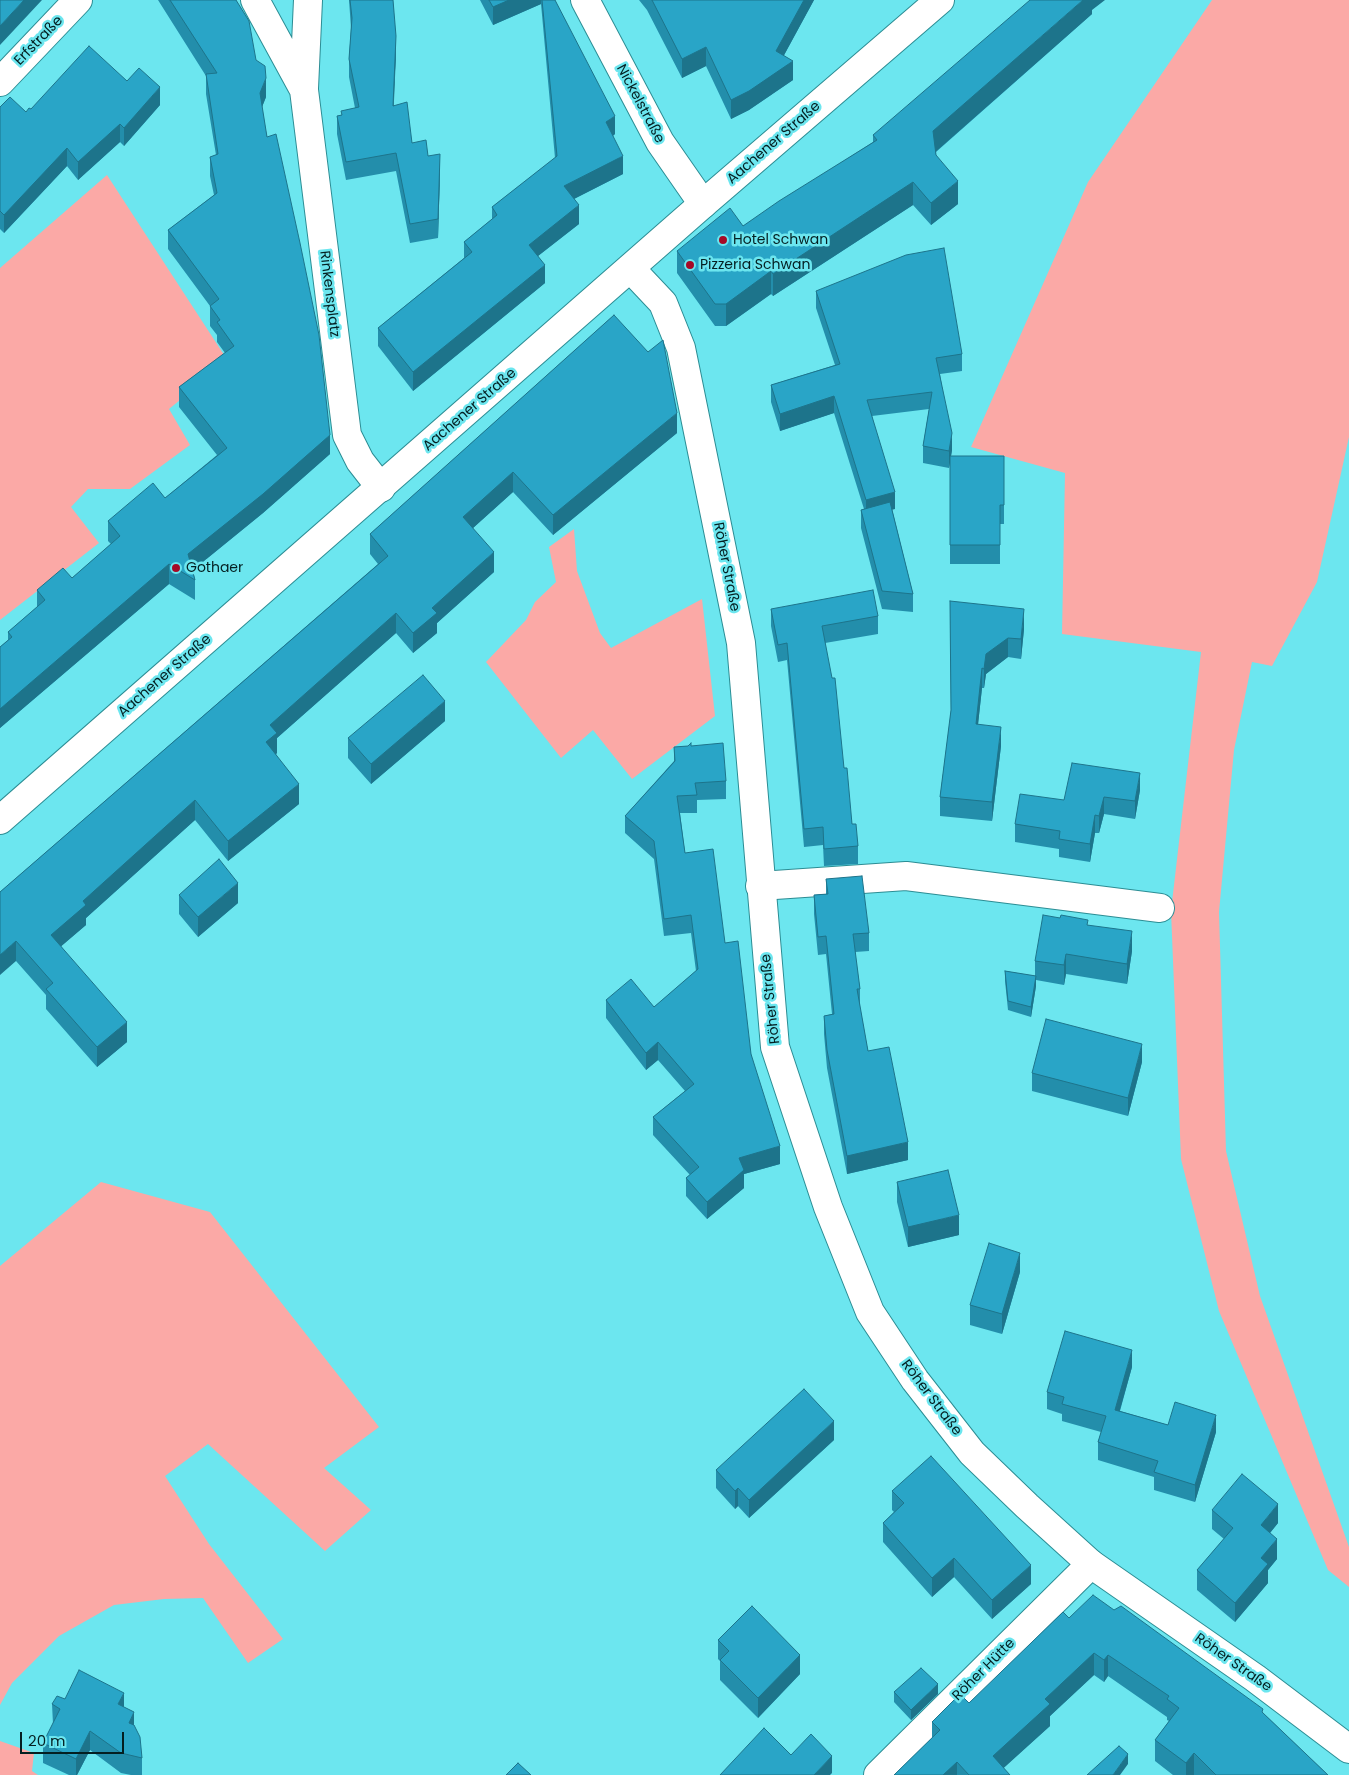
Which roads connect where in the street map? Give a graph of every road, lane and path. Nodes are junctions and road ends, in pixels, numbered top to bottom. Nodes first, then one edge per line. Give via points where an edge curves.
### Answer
1 (78, 0) edge
2 (255, 0) edge
3 (308, 0) edge
4 (585, 0) edge
5 (940, 0) edge
6 (0, 82) edge
7 (304, 90) junction
8 (703, 204) junction
9 (630, 268) junction
10 (381, 488) junction
11 (0, 820) edge
12 (760, 886) junction
13 (1160, 908) dead end
14 (1091, 1564) junction
15 (1349, 1749) edge
16 (878, 1775) edge

1 - 6 main road, Erfstraße
2 - 7 main road, Rinkensplatz
3 - 7 main road, Rinkensplatz
4 - 8 main road, Nickelstraße via 660,142
5 - 8 main road, Aachener Straße
7 - 10 main road, Rinkensplatz via 347,435 360,462
8 - 9 main road, Aachener Straße
9 - 10 main road, Aachener Straße
9 - 12 main road, Röher Straße via 663,303 681,348 698,425 741,643
10 - 11 main road, Aachener Straße
12 - 13 main road via 906,876
12 - 14 main road, Röher Straße via 775,1047 828,1207 870,1312 915,1380 972,1453
14 - 15 main road, Röher Straße via 1255,1678
14 - 16 main road, Röher Hütte

